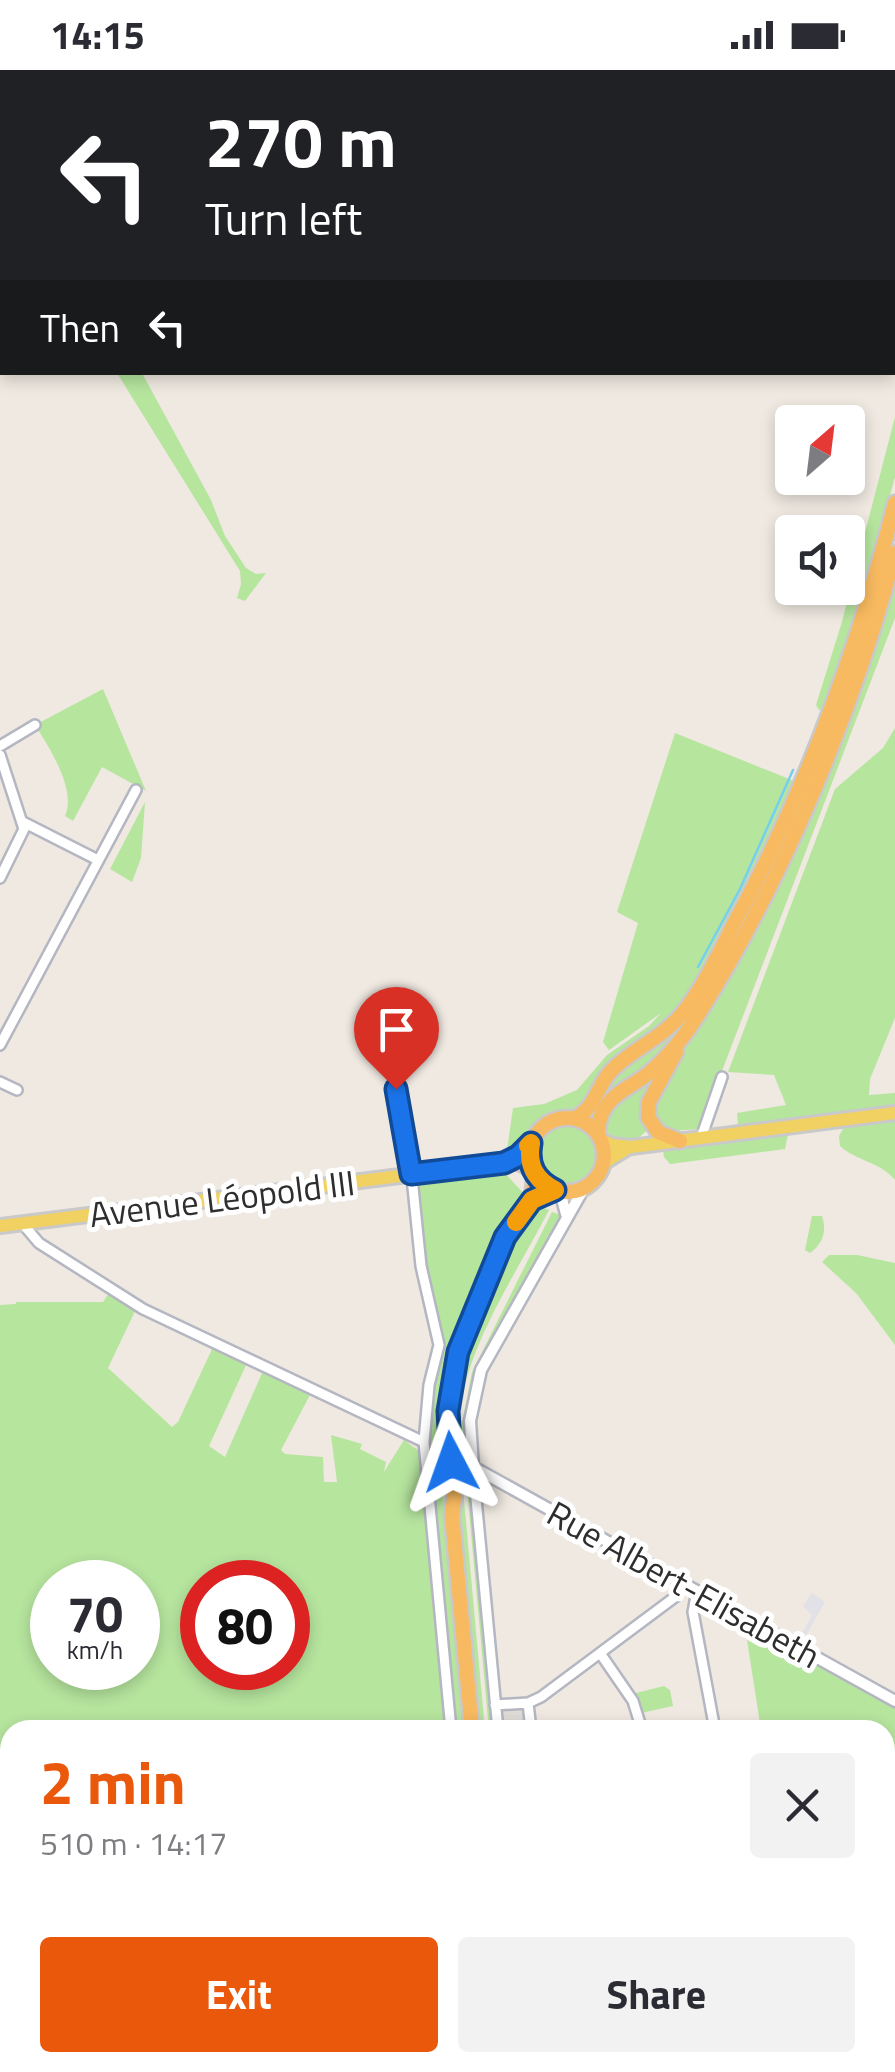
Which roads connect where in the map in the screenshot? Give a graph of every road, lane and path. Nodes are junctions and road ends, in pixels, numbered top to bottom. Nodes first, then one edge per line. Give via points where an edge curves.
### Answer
1 (895, 504) edge
2 (895, 554) edge
3 (36, 725) dead end
4 (0, 746) edge
5 (0, 755) edge
6 (136, 790) dead end
7 (23, 822) junction
8 (98, 860) junction
9 (0, 878) edge
10 (679, 1042) junction
11 (0, 1045) edge
12 (722, 1076) dead end
13 (0, 1082) edge
14 (396, 1089) dead end
15 (16, 1090) dead end
16 (895, 1113) edge
17 (575, 1118) junction
18 (600, 1136) junction
19 (701, 1138) junction
20 (680, 1140) junction
21 (531, 1143) junction
22 (631, 1147) junction
23 (504, 1163) junction
24 (604, 1163) junction
25 (534, 1173) junction
26 (411, 1174) junction
27 (584, 1188) junction
28 (557, 1191) junction
29 (532, 1200) junction
30 (566, 1214) junction
31 (45, 1220) junction
32 (22, 1223) junction
33 (0, 1226) edge
34 (36, 1239) junction
35 (424, 1442) junction
36 (474, 1467) junction
37 (685, 1584) junction
38 (697, 1591) junction
39 (600, 1653) junction
40 (895, 1701) edge
41 (528, 1703) junction
42 (495, 1705) junction
43 (450, 1720) edge
44 (471, 1720) edge
45 (497, 1720) edge
46 (530, 1720) edge
47 (639, 1720) edge
48 (713, 1720) edge

1 - 17 highway via 844,672 744,906 681,1015 610,1073 590,1107
2 - 10 highway via 856,680 783,855
3 - 4 street
5 - 7 street
6 - 8 street
7 - 8 street
7 - 9 street
8 - 11 street
10 - 18 highway via 607,1105
10 - 20 highway via 648,1113 658,1132
12 - 19 street
13 - 15 street
14 - 26 street
16 - 19 main road
17 - 18 highway
17 - 21 highway via 544,1125
18 - 22 main road
18 - 24 highway
19 - 20 main road
20 - 22 main road
21 - 23 main road, Avenue Léopold III
21 - 25 highway
22 - 24 main road
23 - 25 main road, Avenue Léopold III
23 - 26 main road, Avenue Léopold III
24 - 27 highway
25 - 28 highway
25 - 29 highway
26 - 31 main road, Avenue Léopold III
26 - 35 street via 421,1266 439,1344
27 - 28 highway
27 - 30 street
28 - 29 highway
28 - 30 street
29 - 44 highway via 505,1237 454,1364 448,1411
30 - 36 street via 481,1370 470,1421
31 - 32 main road, Avenue Léopold III
31 - 34 street
32 - 33 main road, Avenue Léopold III
32 - 34 street
34 - 35 street via 143,1310
35 - 43 street
36 - 37 street, Rue Albert-Elisabeth
36 - 42 street
37 - 38 street, Rue Albert-Elisabeth
37 - 39 street
38 - 40 street, Rue Albert-Elisabeth
38 - 48 street via 692,1609
39 - 41 street
39 - 47 street
41 - 42 street
41 - 46 street
42 - 45 street

